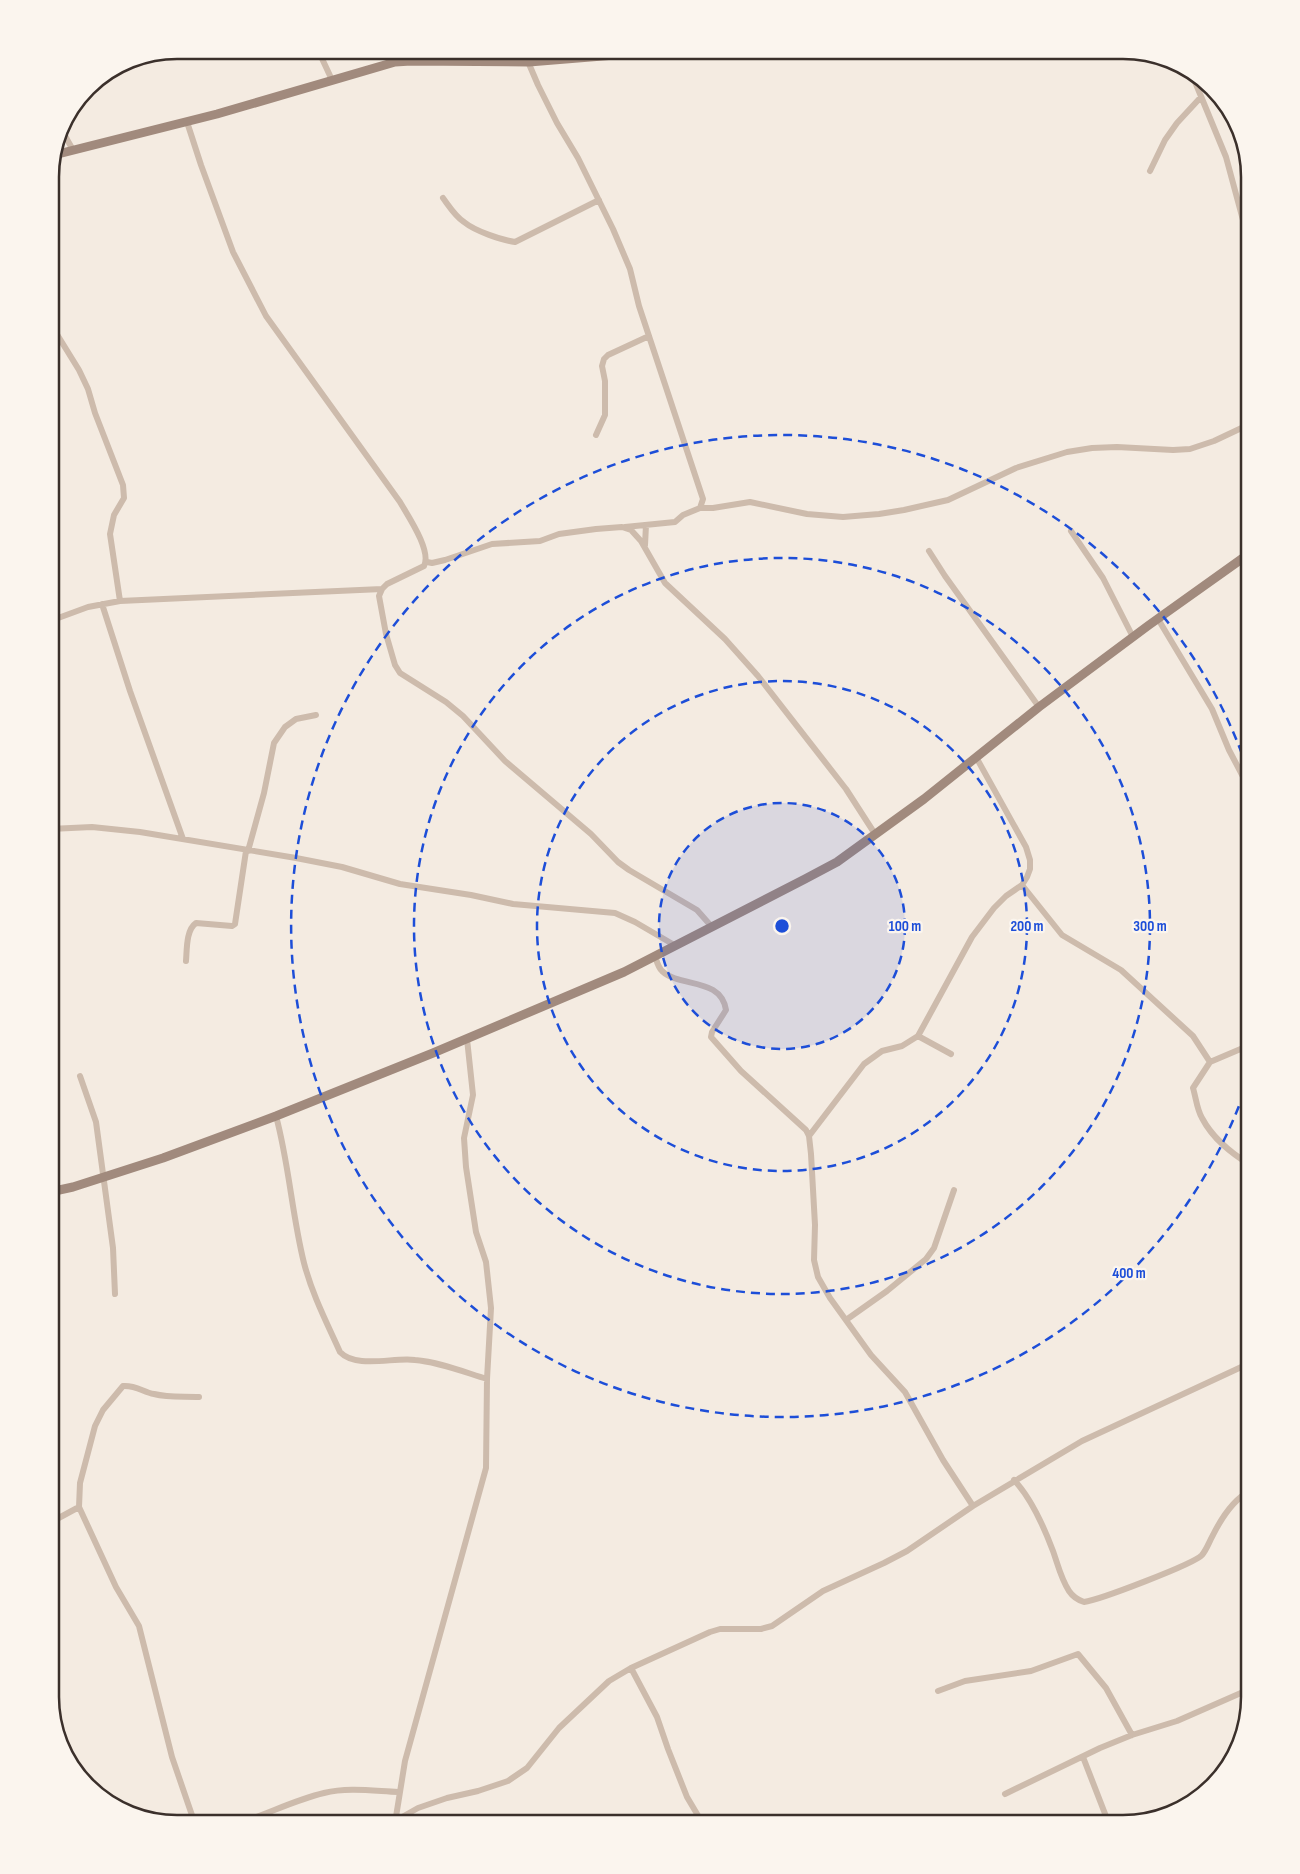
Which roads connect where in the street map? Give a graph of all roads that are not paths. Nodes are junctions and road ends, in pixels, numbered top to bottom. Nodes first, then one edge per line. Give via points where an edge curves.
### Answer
1 (322, 59) edge
2 (528, 59) edge
3 (566, 59) edge
4 (529, 62) junction
5 (332, 80) junction
6 (1196, 84) edge
7 (1201, 97) junction
8 (187, 122) junction
9 (66, 138) edge
10 (73, 150) junction
11 (61, 153) edge
12 (1150, 171) dead end
13 (443, 198) dead end
14 (599, 200) junction
15 (1241, 210) edge
16 (649, 336) junction
17 (59, 338) edge
18 (1241, 428) edge
19 (596, 435) dead end
20 (700, 508) junction
21 (646, 525) junction
22 (622, 527) junction
23 (1071, 532) dead end
24 (930, 550) dead end
25 (646, 551) junction
26 (1241, 559) edge
27 (427, 562) junction
28 (382, 589) junction
29 (120, 601) junction
30 (102, 604) junction
31 (59, 618) edge
32 (1158, 619) junction
33 (1133, 637) junction
34 (1040, 707) junction
35 (316, 715) dead end
36 (976, 757) junction
37 (1241, 773) edge
38 (59, 829) edge
39 (875, 834) junction
40 (183, 839) junction
41 (247, 851) junction
42 (1022, 885) junction
43 (712, 927) junction
44 (676, 946) junction
45 (655, 956) junction
46 (186, 961) dead end
47 (918, 1036) junction
48 (467, 1039) junction
49 (1241, 1050) edge
50 (951, 1054) dead end
51 (1210, 1062) junction
52 (80, 1076) dead end
53 (276, 1116) junction
54 (809, 1136) junction
55 (1241, 1159) edge
56 (103, 1178) junction
57 (59, 1190) edge
58 (954, 1190) dead end
59 (115, 1294) dead end
60 (846, 1320) junction
61 (1241, 1368) edge
62 (487, 1378) junction
63 (199, 1397) dead end
64 (1014, 1480) junction
65 (1241, 1497) edge
66 (973, 1506) junction
67 (79, 1507) junction
68 (59, 1518) edge
69 (631, 1668) junction
70 (938, 1691) dead end
71 (1241, 1693) edge
72 (1132, 1735) junction
73 (1082, 1757) junction
74 (398, 1792) junction
75 (1005, 1794) dead end
76 (192, 1815) edge
77 (265, 1815) edge
78 (396, 1815) edge
79 (406, 1815) edge
80 (698, 1815) edge
81 (1105, 1815) edge

1 - 5 street
2 - 4 street
3 - 4 main road
4 - 5 main road via 411,60
4 - 14 street via 556,123
5 - 8 main road
6 - 7 street
7 - 12 street via 1165,140
7 - 15 street via 1233,178
8 - 10 main road
8 - 27 street via 219,217 249,285 266,316 400,502 418,534
9 - 10 street
10 - 11 main road
13 - 14 street via 464,223 515,242
14 - 16 street via 630,268
16 - 19 street via 604,359 605,415
16 - 20 street via 702,492
17 - 29 street via 88,389 123,485 124,498 114,515 110,534
18 - 20 street via 1190,449 1108,447 1067,452 1016,468 948,500 879,514 842,517 807,514 750,502
20 - 21 street via 675,522
21 - 22 street
21 - 25 street
22 - 25 street via 637,535
22 - 27 street via 559,534 540,541 492,544 445,560
23 - 33 street via 1104,578
24 - 34 street via 945,576
25 - 39 street via 665,583 725,639 758,676 846,789
26 - 32 main road
27 - 28 street
28 - 29 street
28 - 43 street via 379,596 386,634 400,673 458,711 506,762 591,834 618,862 697,910
29 - 30 street
30 - 31 street
30 - 40 street
32 - 33 main road
32 - 37 street via 1212,709
33 - 34 main road
34 - 36 main road
35 - 41 street via 296,718 274,743
36 - 39 main road
36 - 42 street via 1026,847 1030,869
38 - 40 street via 92,827
39 - 43 main road via 836,862
40 - 41 street
41 - 44 street via 342,867 400,884 513,904 615,913
41 - 46 street via 235,924 196,923 192,926
42 - 47 street via 994,908 972,937
42 - 51 street via 1062,935 1121,970 1193,1036
43 - 44 main road
44 - 45 main road
45 - 48 main road
45 - 54 street via 658,966 668,975 707,987 722,997 726,1010 711,1037 741,1071 800,1123
47 - 50 street
47 - 54 street via 902,1046 882,1051 864,1064
48 - 53 main road
48 - 62 street via 473,1095 464,1138 476,1232 486,1262 491,1308
49 - 51 street
51 - 55 street via 1193,1088 1202,1118 1216,1138
52 - 56 street via 96,1122
53 - 56 main road
53 - 62 street via 304,1264 340,1352 352,1359 414,1360
54 - 60 street via 816,1225 814,1260 818,1277
56 - 57 main road
56 - 59 street via 113,1248
58 - 60 street via 934,1248 926,1259
60 - 66 street via 871,1355 905,1392
61 - 64 street via 1082,1441
62 - 74 street via 486,1468
63 - 67 street via 163,1396 131,1385 124,1386 103,1410 95,1426 80,1482
64 - 65 street via 1036,1513 1061,1577 1078,1600 1084,1602 1148,1580 1200,1557
64 - 66 street
66 - 69 street via 907,1551 823,1591 772,1626 720,1629
67 - 68 street
67 - 76 street via 116,1587 139,1626 172,1757
69 - 79 street via 609,1681 580,1708 528,1768 508,1781 447,1798
69 - 80 street via 657,1717 687,1797
70 - 72 street via 965,1681 1031,1671 1078,1654 1106,1688
71 - 72 street
72 - 73 street
73 - 75 street
73 - 81 street
74 - 77 street via 346,1790 325,1793
74 - 78 street

